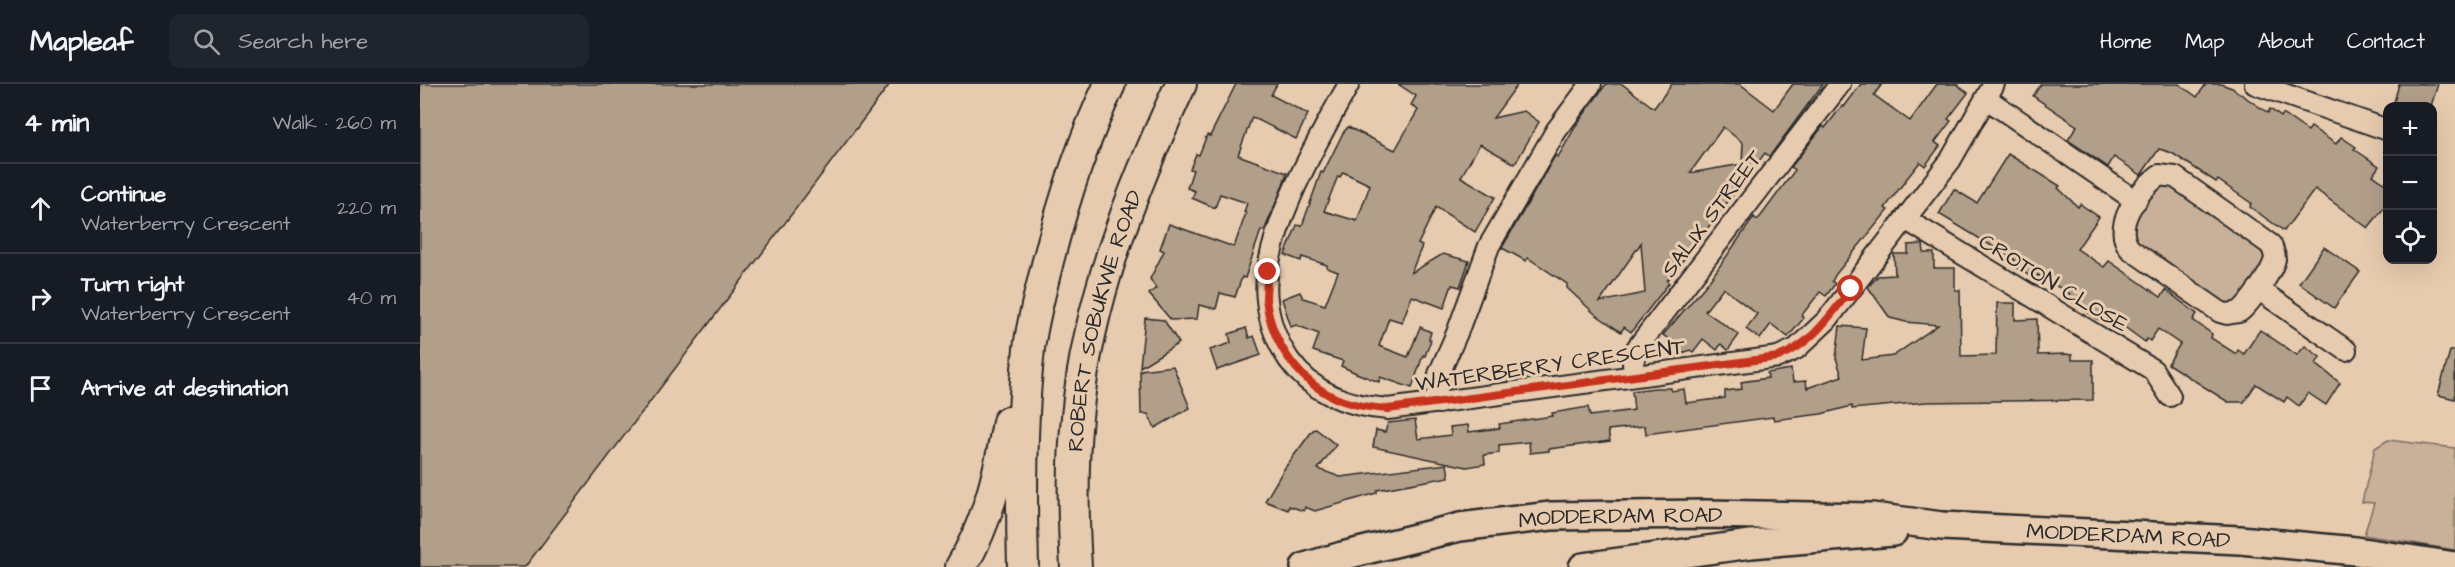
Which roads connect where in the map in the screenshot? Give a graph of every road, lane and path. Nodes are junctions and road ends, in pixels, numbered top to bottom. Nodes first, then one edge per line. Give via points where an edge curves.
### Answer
1 (1110, 84) edge
2 (1181, 84) edge
3 (1349, 84) edge
4 (1591, 84) edge
5 (1840, 84) edge
6 (2255, 84) edge
7 (1991, 92) edge
8 (2383, 128) edge
9 (2136, 201) junction
10 (1905, 219) junction
11 (2258, 289) junction
12 (1029, 347) junction
13 (2346, 350) dead end
14 (1634, 376) junction
15 (2170, 396) dead end
16 (1439, 403) junction
17 (1074, 465) junction
18 (1942, 526) junction
19 (2455, 566) edge
20 (961, 567) edge
21 (1023, 567) edge
22 (1076, 567) edge
23 (1097, 567) edge
24 (1305, 567) edge
25 (1583, 567) edge

1 - 12 main road via 1062,206
2 - 17 main road, ROBERT SOBUKWE ROAD via 1133,191 1098,299 1077,415
3 - 16 street, WATERBERRY CRESCENT via 1310,153 1274,244 1266,299 1272,325 1294,366 1328,394 1366,407 1388,409
4 - 16 street via 1556,131 1489,246 1439,374
5 - 14 street, SALIX STREET via 1637,348
6 - 8 street
7 - 9 street
7 - 10 street, WATERBERRY CRESCENT via 1950,161
9 - 11 street via 2122,226 2130,249 2226,314 2244,309
9 - 11 street via 2159,175 2175,177 2267,241 2275,257
10 - 14 street, WATERBERRY CRESCENT via 1827,320 1796,349 1778,357
10 - 15 street, CROTON CLOSE via 2153,370
11 - 13 street
12 - 20 main road via 1013,389 1000,471 983,523
12 - 21 main road via 1022,464
14 - 16 street, WATERBERRY CRESCENT
17 - 22 main road, ROBERT SOBUKWE ROAD
17 - 23 main road
18 - 19 street, MODDERDAM ROAD via 2157,535 2299,546
18 - 24 street, MODDERDAM ROAD via 1840,516 1551,516 1460,527
18 - 25 street, MODDERDAM ROAD via 1751,544

